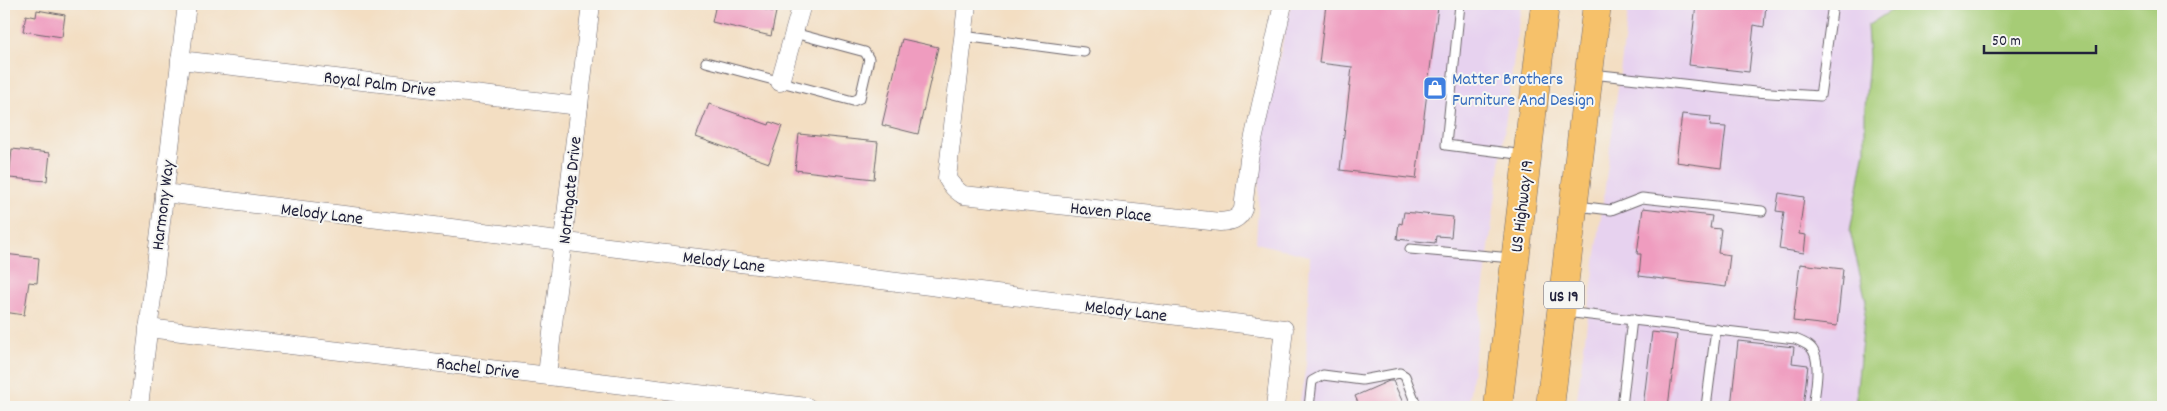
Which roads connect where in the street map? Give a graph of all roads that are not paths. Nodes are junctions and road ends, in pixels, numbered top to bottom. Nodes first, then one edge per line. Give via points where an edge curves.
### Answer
1 (187, 4) edge
2 (590, 4) edge
3 (802, 4) edge
4 (967, 4) edge
5 (1282, 4) edge
6 (1460, 4) edge
7 (1545, 4) edge
8 (1597, 4) edge
9 (1833, 4) edge
10 (794, 33) junction
11 (963, 36) junction
12 (1084, 52) dead end
13 (180, 60) junction
14 (706, 62) dead end
15 (1589, 74) junction
16 (780, 82) junction
17 (579, 106) junction
18 (1527, 155) junction
19 (164, 194) junction
20 (1574, 206) junction
21 (1762, 210) dead end
22 (564, 242) junction
23 (1410, 249) dead end
24 (1515, 259) junction
25 (1562, 312) junction
26 (1632, 320) junction
27 (148, 328) junction
28 (1716, 329) junction
29 (1503, 358) junction
30 (547, 375) junction
31 (715, 402) edge
32 (138, 407) edge
33 (808, 407) edge
34 (1275, 407) edge
35 (1309, 407) edge
36 (1417, 407) edge
37 (1498, 407) edge
38 (1509, 407) edge
39 (1550, 407) edge
40 (1622, 407) edge
41 (1706, 407) edge
42 (1813, 407) edge

1 - 13 street, Harmony Way
2 - 17 street, Northgate Drive
3 - 10 street
4 - 11 street, Haven Place
5 - 11 street, Haven Place via 1249,159 1243,209 1241,216 1230,221 963,195 950,185 947,178
6 - 18 lane via 1446,145
7 - 18 highway, US Highway 19
8 - 15 highway, US 19
9 - 15 lane via 1820,96
10 - 16 street
10 - 16 lane via 865,52 869,59 860,98 853,101
11 - 12 lane
13 - 17 street, Royal Palm Drive
13 - 19 street, Harmony Way
14 - 16 lane
15 - 20 highway, US 19
17 - 22 street, Northgate Drive
18 - 24 highway, US Highway 19
19 - 22 street, Melody Lane
19 - 27 street, Harmony Way
20 - 21 lane via 1611,210 1642,198
20 - 25 highway, US 19
22 - 30 street, Northgate Drive
22 - 34 street, Melody Lane via 1284,329
23 - 24 lane
24 - 29 highway, US Highway 19
25 - 26 lane
25 - 39 highway, US 19
26 - 28 lane
26 - 40 lane
27 - 30 street, Rachel Drive
27 - 32 street, Harmony Way
28 - 41 lane
28 - 42 lane via 1795,338 1811,347 1817,372
29 - 37 highway, US Highway 19
29 - 38 highway
30 - 31 street, Rachel Drive
31 - 33 street, Rachel Drive
35 - 36 lane via 1312,381 1323,375 1362,380 1400,373 1405,376

